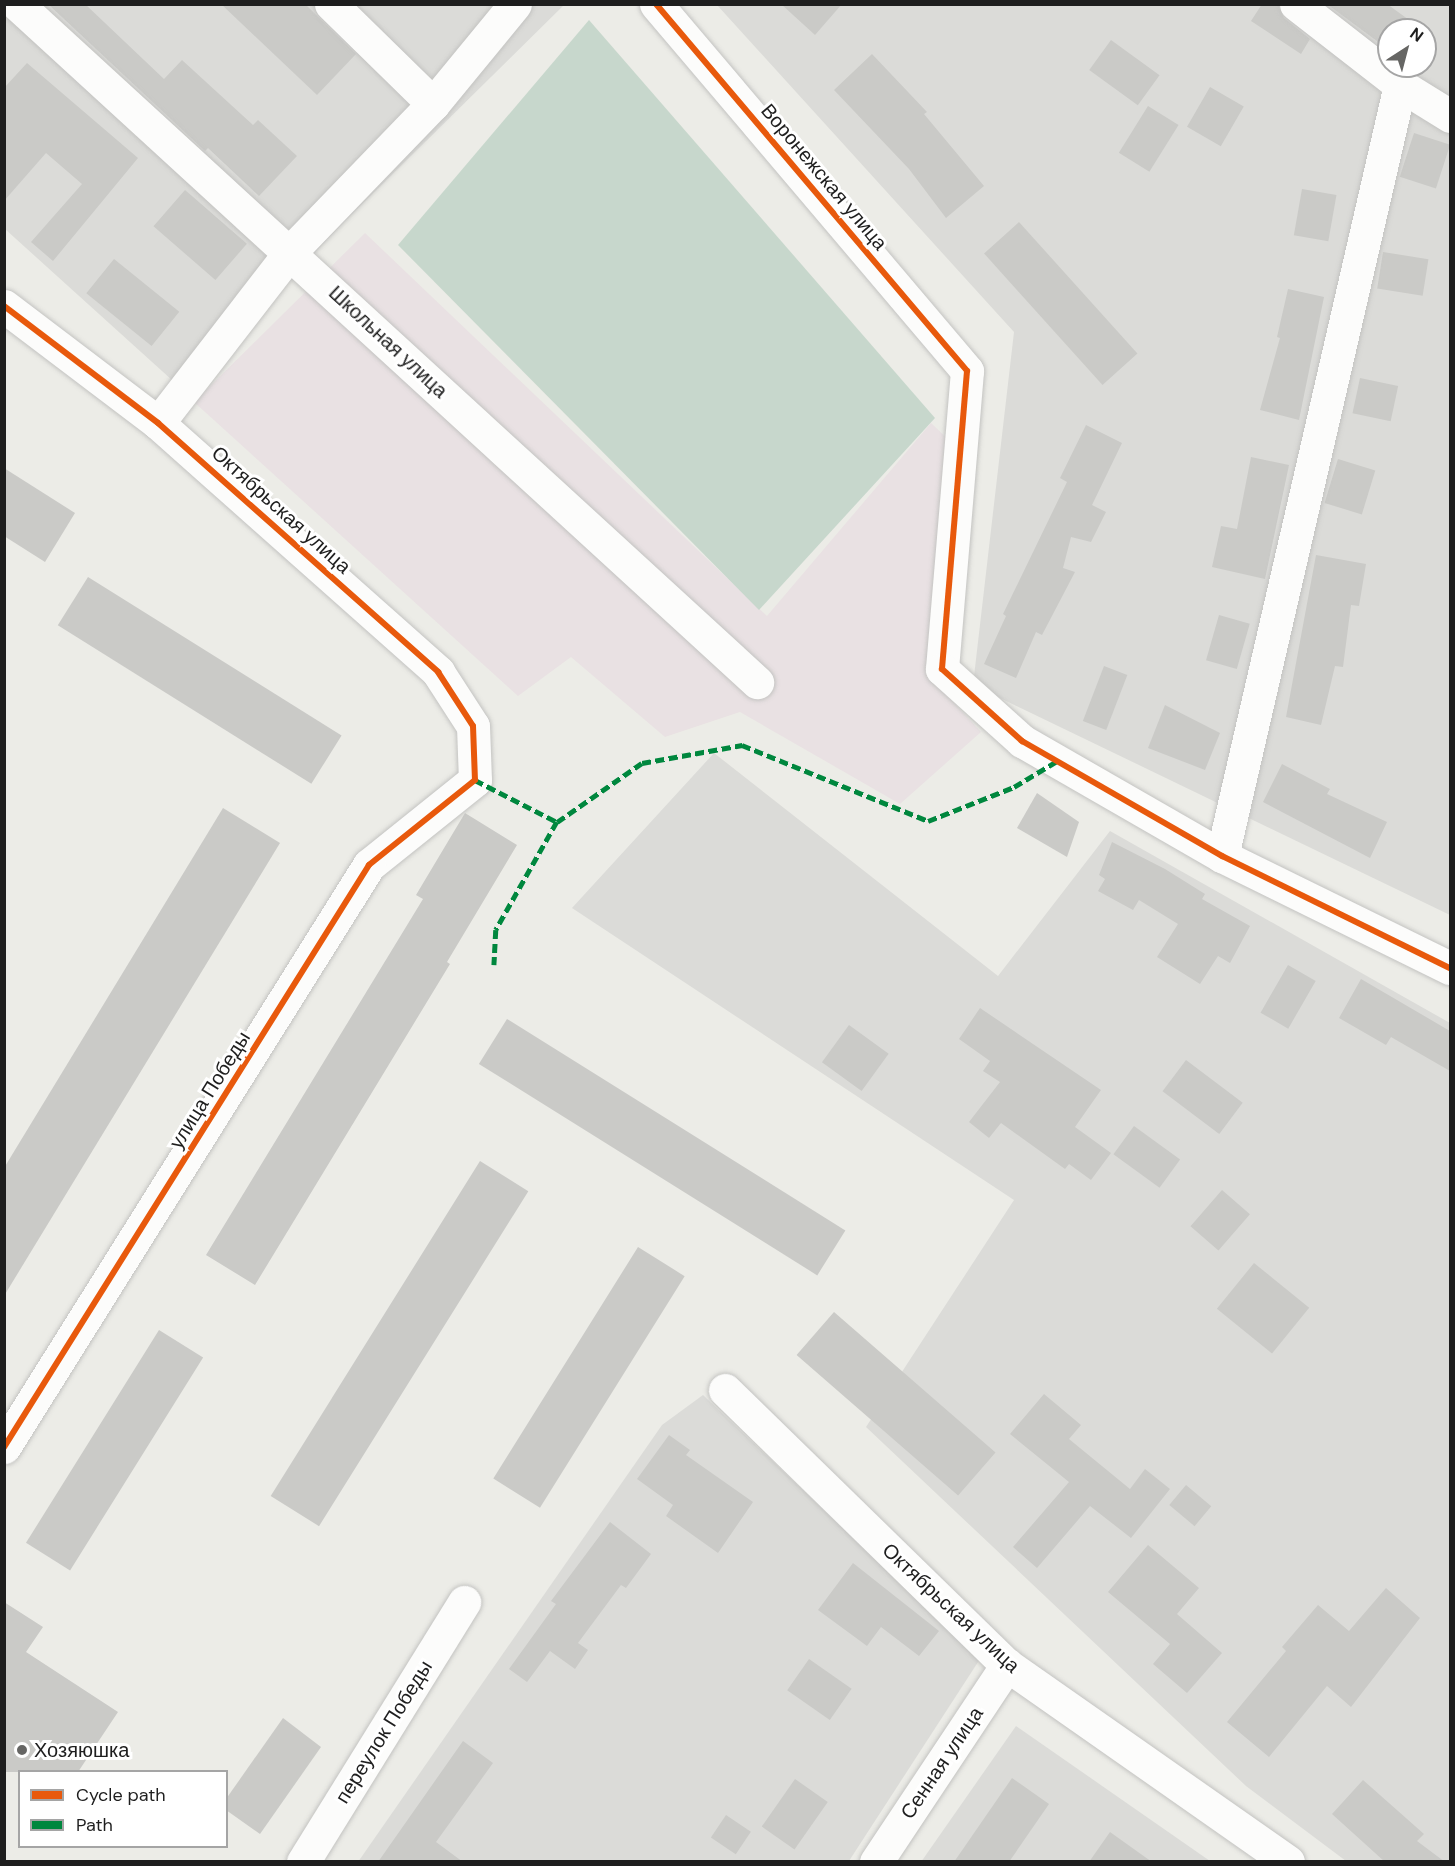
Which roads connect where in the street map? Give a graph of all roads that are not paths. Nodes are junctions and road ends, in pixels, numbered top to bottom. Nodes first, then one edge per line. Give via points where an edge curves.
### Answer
1 (17, 4) edge
2 (331, 4) edge
3 (515, 4) edge
4 (656, 4) edge
5 (1296, 4) edge
6 (1400, 85) junction
7 (434, 104) junction
8 (1450, 116) edge
9 (291, 251) junction
10 (4, 306) edge
11 (158, 423) junction
12 (757, 682) dead end
13 (475, 780) joint
14 (1222, 856) junction
15 (1450, 968) edge
16 (725, 1390) dead end
17 (4, 1447) edge
18 (464, 1602) dead end
19 (1007, 1665) junction
20 (303, 1862) edge
21 (876, 1862) edge
22 (1288, 1862) edge

1 - 9 street, Школьная улица
2 - 7 street
3 - 7 street
4 - 14 street, Воронежская улица via 967,371 942,669 1022,741
5 - 6 street
6 - 8 street
6 - 14 street
7 - 9 street
9 - 11 street
9 - 12 street, Школьная улица
10 - 11 street, Октябрьская улица
11 - 13 street, Октябрьская улица via 438,672 472,726
13 - 17 street, улица Победы via 369,865
14 - 15 street
16 - 19 street, Октябрьская улица
18 - 20 street, переулок Победы
19 - 21 street, Сенная улица
19 - 22 street, Октябрьская улица

